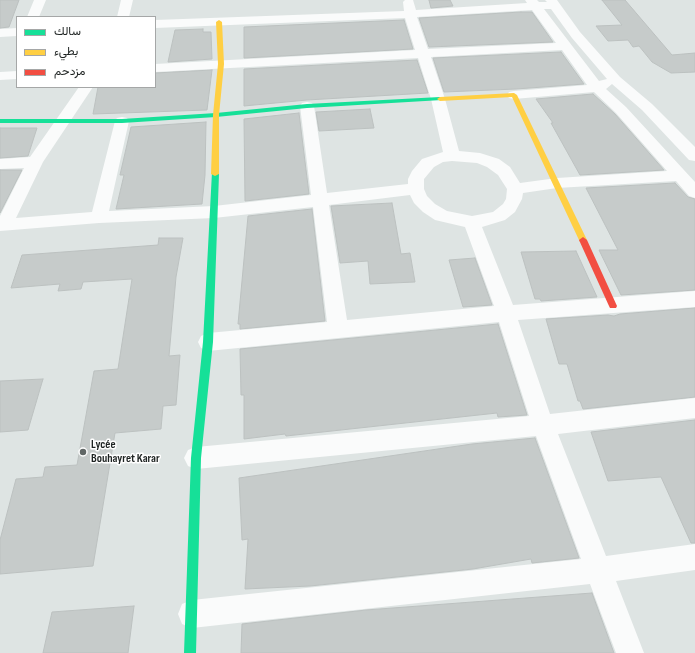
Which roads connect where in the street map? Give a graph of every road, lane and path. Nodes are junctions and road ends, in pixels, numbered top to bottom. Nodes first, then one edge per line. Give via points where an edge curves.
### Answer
1 (40, 0) edge
2 (127, 0) edge
3 (409, 0) edge
4 (552, 2) edge
5 (533, 3) edge
6 (410, 14) junction
7 (33, 16) edge
8 (123, 16) edge
9 (219, 22) junction
10 (156, 24) edge
11 (16, 32) edge
12 (0, 33) edge
13 (565, 46) junction
14 (424, 54) junction
15 (221, 64) junction
16 (156, 68) edge
17 (16, 75) edge
18 (0, 76) edge
19 (615, 80) junction
20 (85, 88) edge
21 (597, 88) junction
22 (514, 95) junction
23 (438, 99) junction
24 (307, 106) junction
25 (216, 115) junction
26 (122, 120) junction
27 (0, 121) edge
28 (62, 121) junction
29 (452, 156) junction
30 (695, 156) edge
31 (35, 162) junction
32 (0, 164) edge
33 (681, 175) junction
34 (557, 183) junction
35 (416, 189) junction
36 (515, 189) junction
37 (695, 192) edge
38 (320, 201) junction
39 (214, 212) junction
40 (99, 216) junction
41 (2, 225) edge
42 (478, 225) junction
43 (695, 299) edge
44 (613, 306) junction
45 (506, 314) junction
46 (338, 329) junction
47 (208, 342) junction
48 (695, 408) edge
49 (543, 425) junction
50 (196, 458) junction
51 (695, 557) edge
52 (599, 570) junction
53 (192, 614) junction
54 (190, 653) edge
55 (630, 653) edge

1 - 7 street
2 - 8 street
3 - 6 street
4 - 5 street
4 - 19 street via 576,35
5 - 6 street
5 - 13 street
6 - 9 street
6 - 14 street
9 - 10 street
9 - 15 street
11 - 12 street
13 - 14 street
13 - 21 street
14 - 15 street
14 - 23 street
15 - 16 street
15 - 25 street
17 - 18 street
19 - 21 street
19 - 30 street via 647,107
20 - 28 street
21 - 22 street
21 - 33 street
22 - 23 street
22 - 34 street
23 - 24 street
23 - 29 street
24 - 25 street
24 - 38 street
25 - 26 street
25 - 39 street
26 - 28 street
26 - 40 street
27 - 28 street
28 - 31 street
29 - 35 street via 428,163 416,179
29 - 36 street via 480,158 493,164 504,171
31 - 32 street
31 - 41 street
33 - 34 street
33 - 37 street
34 - 36 street
34 - 44 street
35 - 38 street
35 - 42 street via 420,199 441,216
36 - 42 street via 514,199 509,208 499,216
38 - 39 street
38 - 46 street
39 - 40 street
39 - 47 street
40 - 41 street
42 - 45 street
43 - 44 street
44 - 45 street
45 - 46 street
45 - 49 street
46 - 47 street
47 - 50 street
48 - 49 street
49 - 50 street
49 - 52 street
50 - 53 street
51 - 52 street
52 - 53 street
52 - 55 street
53 - 54 street

